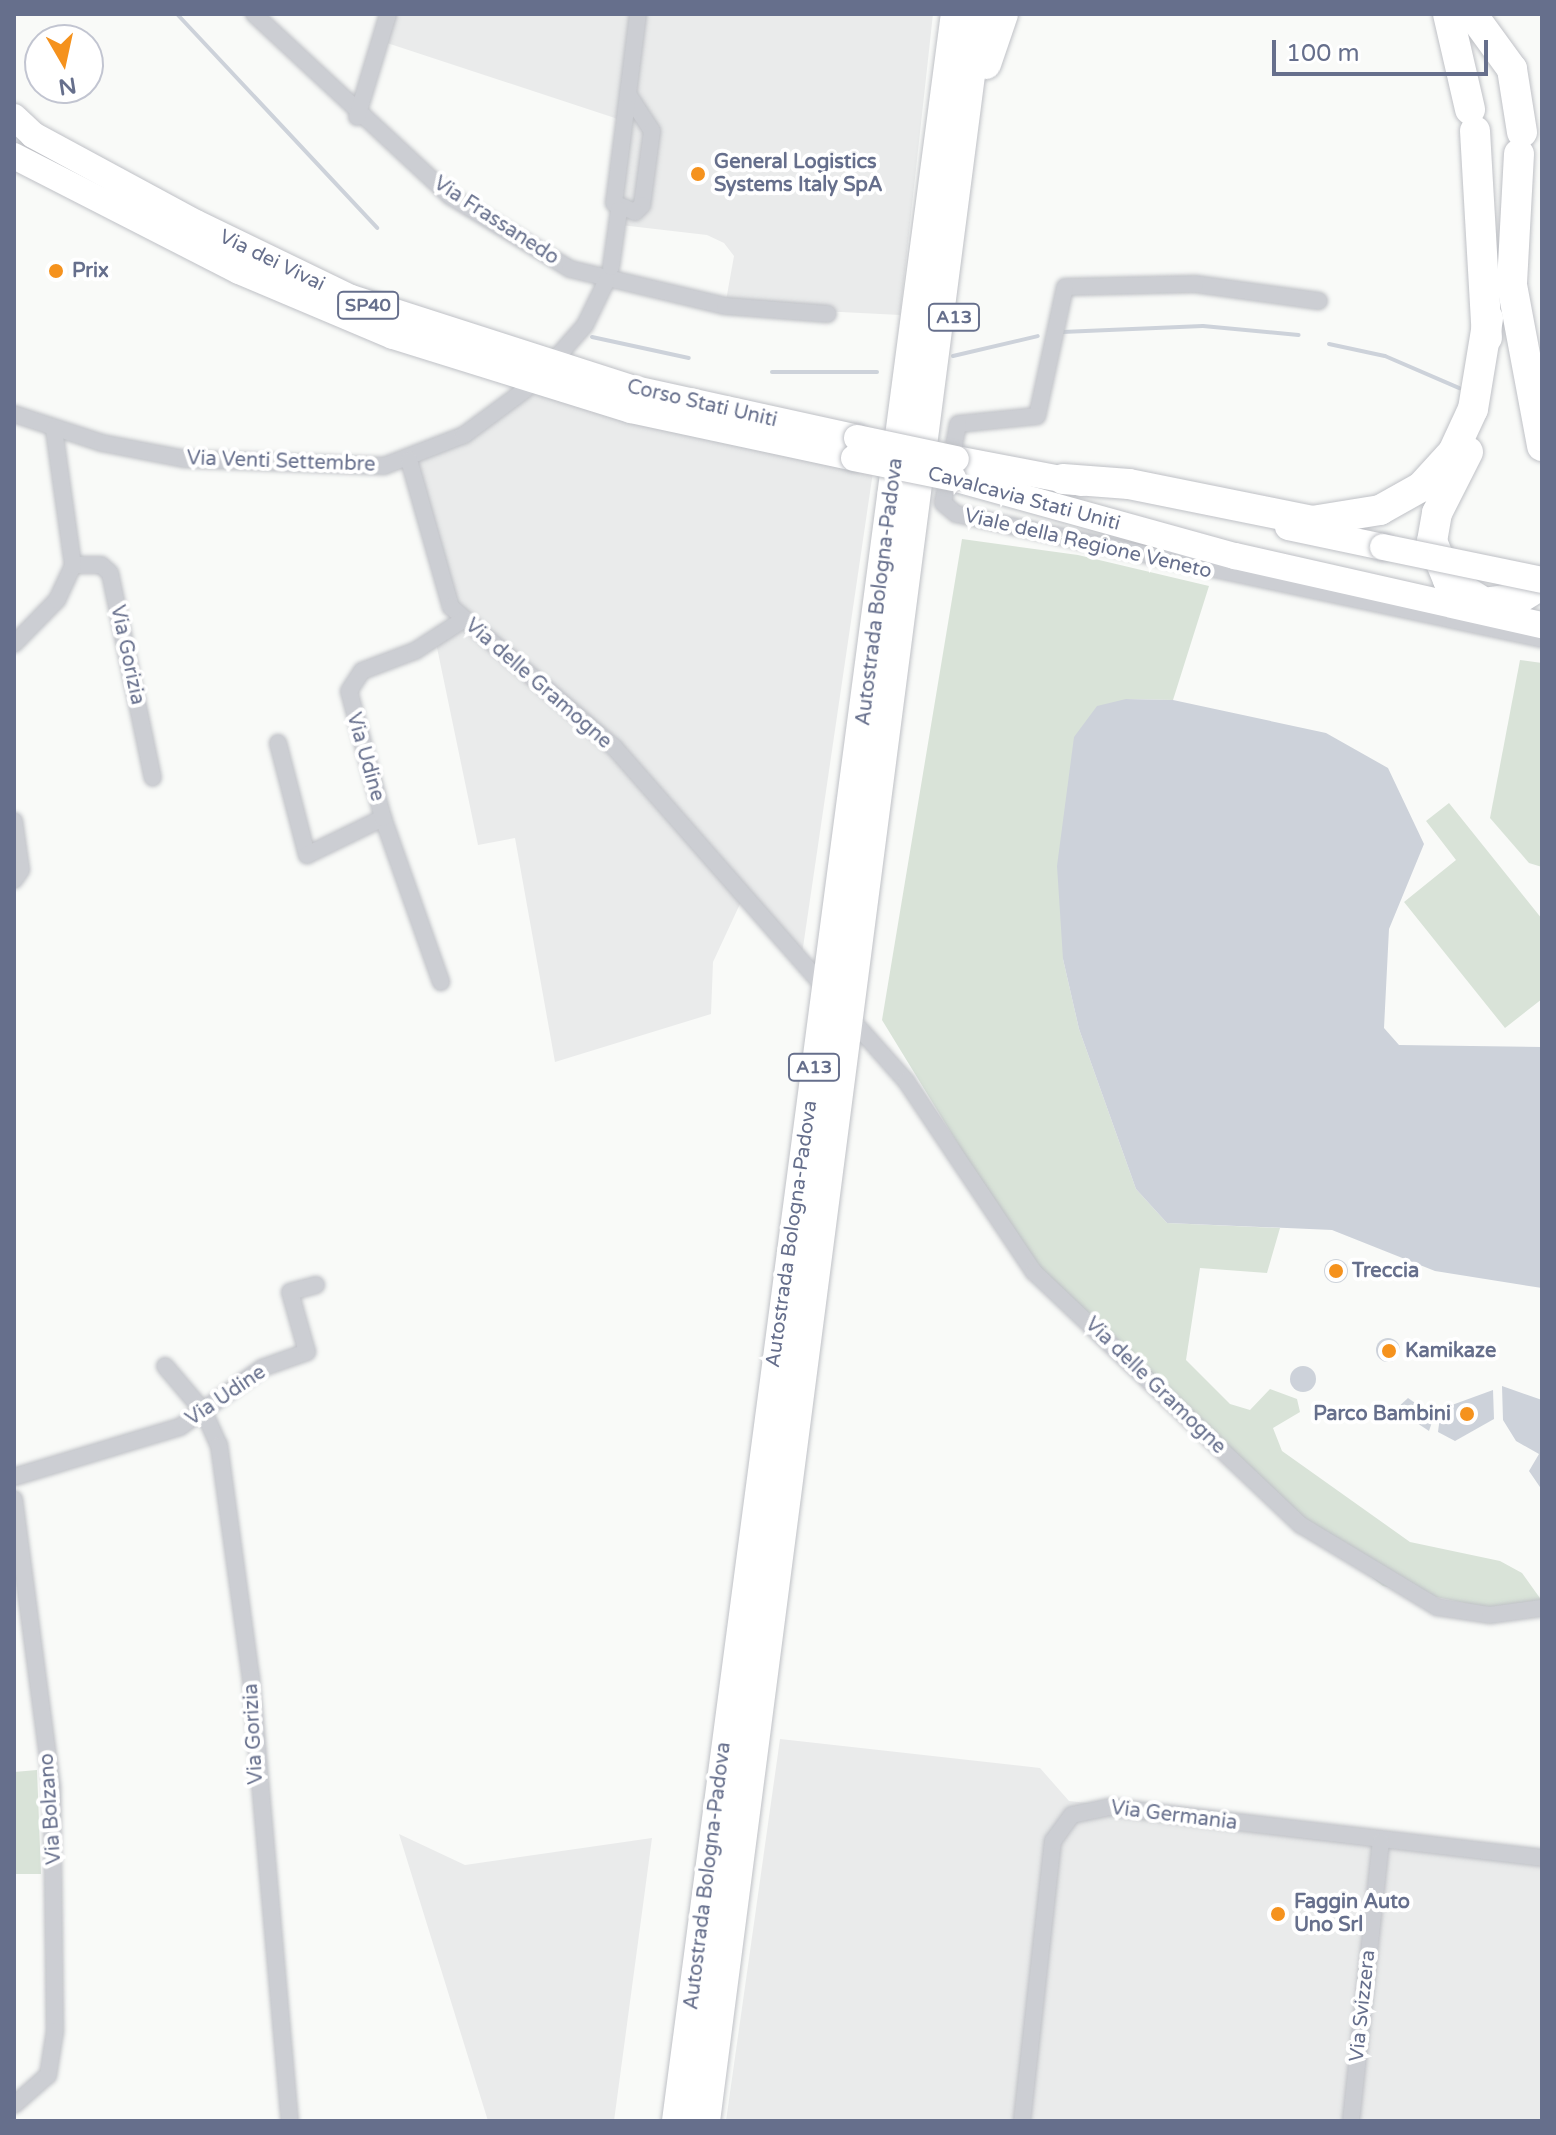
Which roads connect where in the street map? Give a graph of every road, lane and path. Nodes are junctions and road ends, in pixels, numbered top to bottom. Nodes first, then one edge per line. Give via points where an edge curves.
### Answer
1 (254, 14) edge
2 (388, 14) edge
3 (638, 14) edge
4 (956, 14) edge
5 (978, 14) edge
6 (1003, 14) edge
7 (1448, 14) edge
8 (1472, 14) edge
9 (628, 94) junction
10 (14, 117) edge
11 (357, 117) junction
12 (14, 156) edge
13 (619, 210) junction
14 (608, 275) junction
15 (1319, 301) dead end
16 (828, 314) dead end
17 (1488, 318) junction
18 (541, 373) junction
19 (14, 414) edge
20 (54, 429) junction
21 (1542, 446) edge
22 (856, 448) joint
23 (409, 460) junction
24 (955, 468) junction
25 (1063, 479) junction
26 (1002, 488) junction
27 (73, 565) junction
28 (1542, 582) edge
29 (1485, 601) junction
30 (1542, 613) edge
31 (902, 619) junction
32 (463, 620) junction
33 (1542, 625) edge
34 (1542, 639) edge
35 (14, 644) edge
36 (278, 743) dead end
37 (153, 778) dead end
38 (383, 818) junction
39 (14, 821) edge
40 (14, 880) edge
41 (816, 978) dead end
42 (441, 982) dead end
43 (859, 1028) dead end
44 (316, 1285) dead end
45 (165, 1366) dead end
46 (204, 1412) junction
47 (14, 1477) edge
48 (14, 1499) edge
49 (1542, 1608) edge
50 (1381, 1842) junction
51 (1542, 1858) edge
52 (14, 2105) edge
53 (290, 2121) edge
54 (677, 2121) edge
55 (705, 2121) edge
56 (1022, 2121) edge
57 (1351, 2121) edge

1 - 11 street, Via Frassanedo
2 - 11 street
3 - 9 street
4 - 54 highway, Autostrada Bologna-Padova / A13
5 - 31 highway, Autostrada Bologna-Padova / A13
6 - 31 highway, A13 via 982,93 944,403
7 - 17 highway via 1472,120
8 - 21 highway via 1512,69 1521,143 1512,285
9 - 13 street
9 - 13 street via 652,131 642,205
10 - 18 main road, Via dei Vivai / SP40 via 33,135 299,275
11 - 14 street, Via Frassanedo via 450,196
12 - 18 main road, Via dei Vivai / SP40 via 291,296
13 - 14 street
14 - 16 street via 725,306
14 - 18 street via 585,325
15 - 34 street, Viale della Regione Veneto via 1195,284 1065,287 1037,416 1026,423 958,424 943,503 971,518
17 - 25 highway via 1473,409 1453,452 1421,487 1380,510 1312,521 1129,484
17 - 29 highway via 1479,415 1433,531 1442,572
18 - 22 main road, Corso Stati Uniti
18 - 23 street via 481,426
19 - 20 street, Via Venti Settembre
20 - 23 street, Via Venti Settembre via 221,463
20 - 27 street
22 - 24 main road, Cavalcavia Stati Uniti, bridge
23 - 32 street, Via delle Gramogne via 438,579
24 - 25 main road, Cavalcavia Stati Uniti
24 - 26 main road, Cavalcavia Stati Uniti
25 - 28 main road, Cavalcavia Stati Uniti, bridge
26 - 29 main road
26 - 33 main road, Cavalcavia Stati Uniti via 1421,601
27 - 35 street via 57,600
27 - 37 street, Via Gorizia via 101,565 110,573
28 - 29 highway via 1520,598
29 - 30 main road
31 - 55 highway, Autostrada Bologna-Padova / A13
32 - 38 street, Via Udine via 415,651 371,666 351,684
32 - 41 street, Via delle Gramogne via 614,747
36 - 38 street, Via Udine via 307,855
38 - 42 street, Via Udine
39 - 40 street via 21,870
43 - 49 street, Via delle Gramogne via 906,1081 1034,1272 1301,1525 1437,1607 1490,1615
44 - 46 street, Via Udine via 290,1292 307,1352 262,1368
45 - 46 street, Via Gorizia
46 - 47 street, Via Udine via 155,1435
46 - 53 street, Via Gorizia via 219,1445 251,1678
48 - 52 street, Via Bolzano via 52,1789 55,1926 54,2054 37,2091
50 - 51 street, Via Germania
50 - 56 street, Via Germania via 1110,1807 1072,1815 1053,1841
50 - 57 street, Via Svizzera

